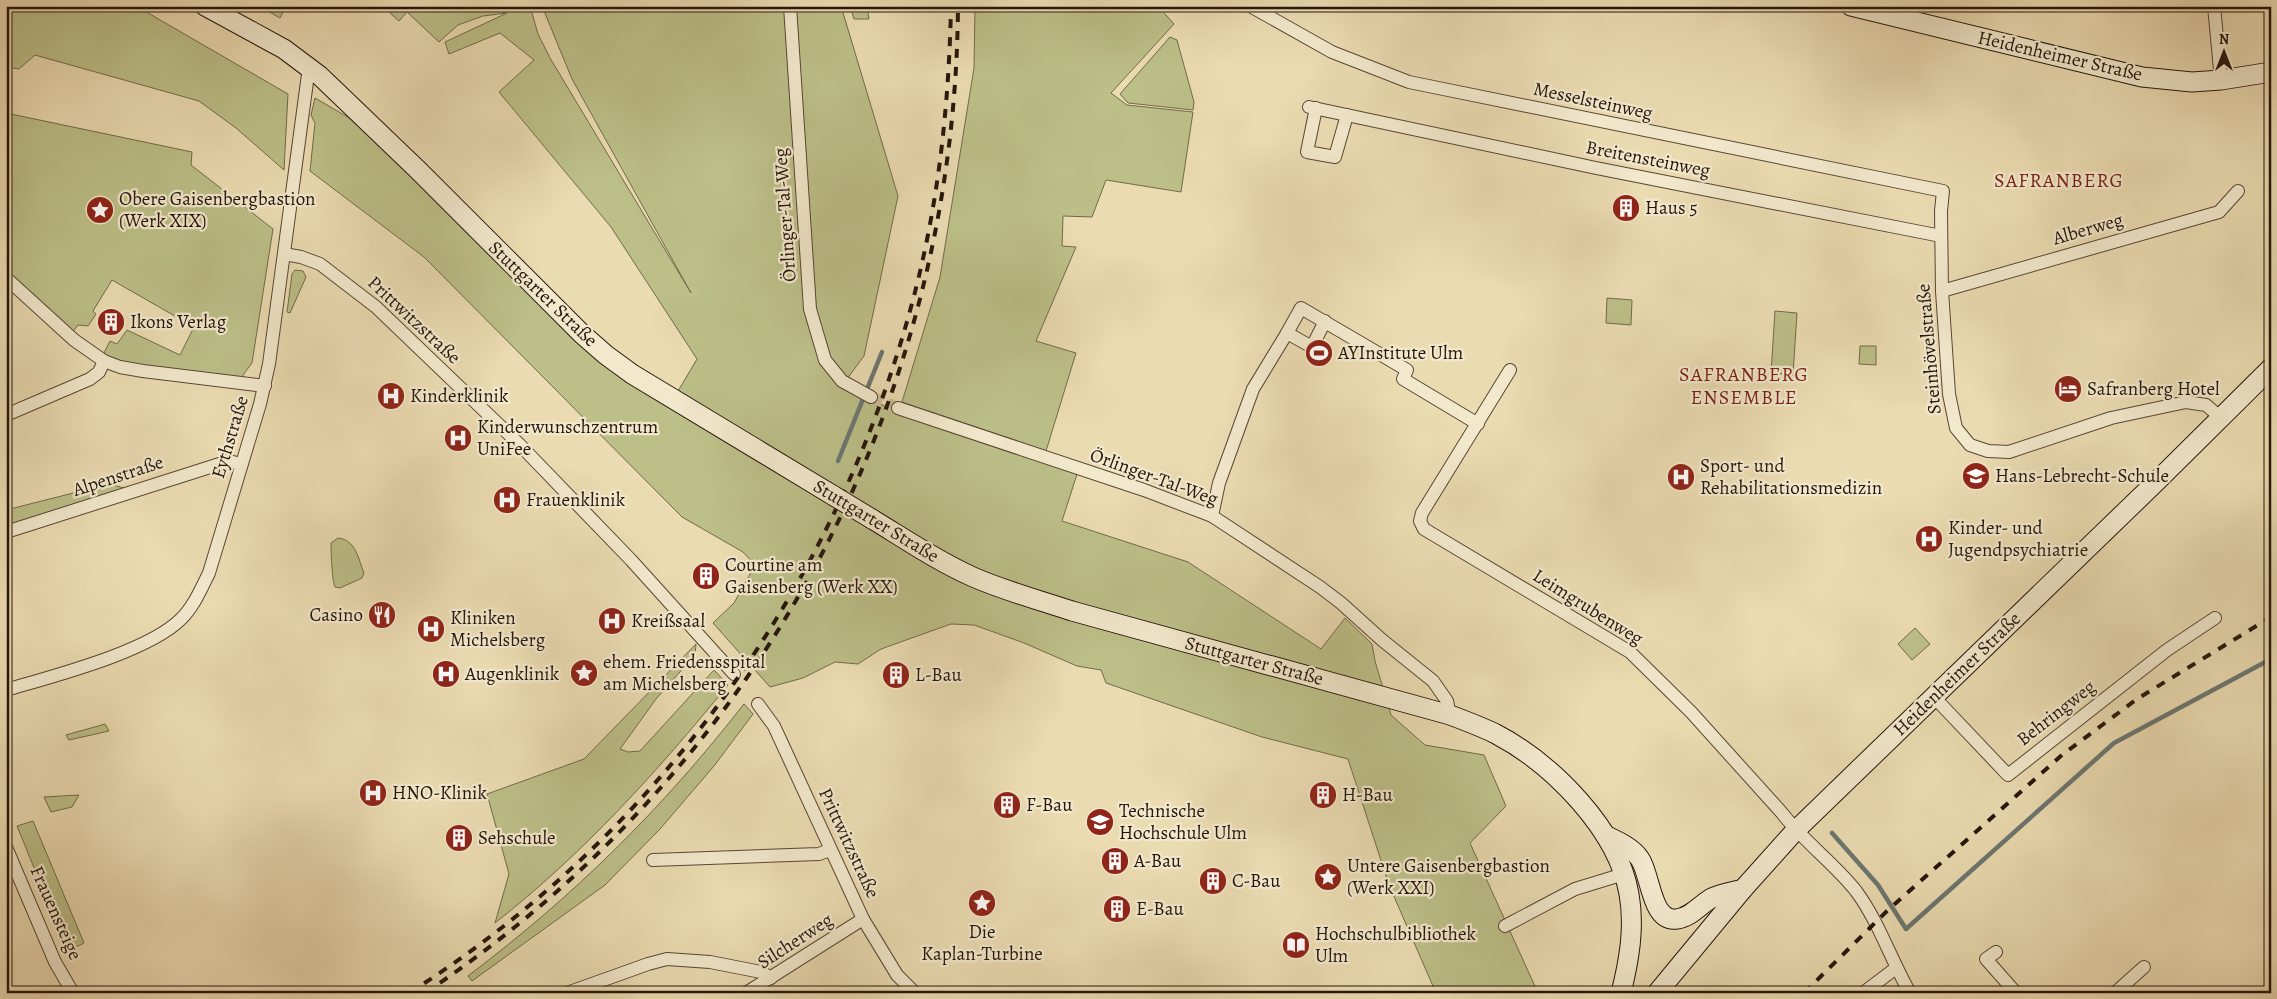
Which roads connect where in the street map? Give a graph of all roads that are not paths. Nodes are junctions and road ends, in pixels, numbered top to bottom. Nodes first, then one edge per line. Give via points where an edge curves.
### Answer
1 (206, 6) edge
2 (790, 6) edge
3 (1250, 6) edge
4 (1851, 6) edge
5 (2214, 6) edge
6 (309, 67) junction
7 (2271, 72) edge
8 (2222, 80) junction
9 (1347, 115) junction
10 (1944, 191) joint
11 (2238, 191) dead end
12 (1941, 236) junction
13 (284, 254) junction
14 (7, 280) edge
15 (1942, 292) junction
16 (1325, 321) junction
17 (1287, 333) junction
18 (104, 361) junction
19 (2271, 368) edge
20 (1510, 370) dead end
21 (265, 386) junction
22 (865, 395) tunnel mouth
23 (898, 408) tunnel mouth
24 (6, 415) edge
25 (2220, 418) junction
26 (1478, 424) junction
27 (242, 464) junction
28 (1212, 516) junction
29 (6, 532) edge
30 (2215, 618) dead end
31 (734, 674) dead end
32 (6, 690) edge
33 (1934, 697) junction
34 (758, 704) dead end
35 (1450, 715) junction
36 (1795, 831) junction
37 (1605, 835) junction
38 (6, 847) edge
39 (830, 850) junction
40 (653, 860) dead end
41 (1624, 874) junction
42 (1743, 889) junction
43 (863, 919) junction
44 (1505, 926) dead end
45 (1996, 952) dead end
46 (2144, 967) dead end
47 (1896, 968) junction
48 (771, 978) junction
49 (73, 993) edge
50 (567, 993) edge
51 (746, 993) edge
52 (915, 993) edge
53 (1621, 993) edge
54 (1657, 993) edge
55 (1863, 993) edge
56 (1910, 993) edge
57 (2016, 993) edge
58 (2115, 993) edge

1 - 6 main road, Stuttgarter Straße via 278,45
2 - 22 street, Örlinger-Tal-Weg via 810,309 825,360 842,381
3 - 10 street, Messelsteinweg via 1332,52 1409,82
4 - 8 main road, Heidenheimer Straße via 2128,74 2192,82
5 - 8 street
6 - 13 street, Eythstraße
6 - 35 main road, Stuttgarter Straße, bridge via 606,355 632,374 946,564 1072,611
7 - 8 main road, Heidenheimer Straße
9 - 9 street, Breitensteinweg via 1313,107 1307,152 1335,157
9 - 12 street, Breitensteinweg
10 - 12 street, Steinhövelstraße
11 - 15 street, Alberweg via 2219,212
12 - 15 street, Steinhövelstraße
13 - 21 street, Eythstraße
13 - 31 street, Prittwitzstraße via 320,264 376,307 519,444 631,560
14 - 18 street via 74,340
15 - 25 street, Steinhövelstraße via 1949,394 1956,428 1970,445 1988,451 2009,452 2111,418 2186,402 2206,406
16 - 17 street via 1301,308
16 - 17 street via 1312,347
16 - 26 street via 1407,370 1402,378
17 - 28 street via 1254,389 1220,483
18 - 21 street via 143,371
18 - 24 street via 90,380
19 - 25 main road, Heidenheimer Straße
20 - 26 street, Leimgrubenweg
21 - 27 street, Eythstraße
23 - 28 street, Örlinger-Tal-Weg
25 - 33 main road, Heidenheimer Straße
26 - 36 street, Leimgrubenweg via 1422,512 1420,521 1424,529 1630,652 1696,718
27 - 29 street, Alpenstraße via 229,461
27 - 32 street, Eythstraße via 208,573 198,597 182,618 161,635 101,660
28 - 35 street, Örlinger-Tal-Weg via 1341,603 1433,681 1447,701
30 - 33 street, Behringweg via 2167,650 2008,775
33 - 36 main road, Heidenheimer Straße
34 - 39 street, Prittwitzstraße via 774,726
35 - 37 main road, Stuttgarter Straße via 1496,734 1543,766 1574,795
36 - 42 main road, Heidenheimer Straße
36 - 47 street via 1855,890
37 - 41 main road, Stuttgarter Straße
37 - 42 main road via 1641,859 1658,912 1669,919 1687,916 1710,899
38 - 49 street, Frauensteige via 55,962
39 - 40 street via 819,854
39 - 43 street, Prittwitzstraße
41 - 44 street via 1575,889
41 - 53 main road, Stuttgarter Straße via 1629,893 1631,930
42 - 54 main road, Heidenheimer Straße
43 - 48 street, Silcherweg
43 - 52 street, Prittwitzstraße via 897,975
45 - 57 street via 1986,959
46 - 58 street
47 - 55 street
47 - 56 street
48 - 50 street via 760,972 726,965 668,959
48 - 51 street, Silcherweg

